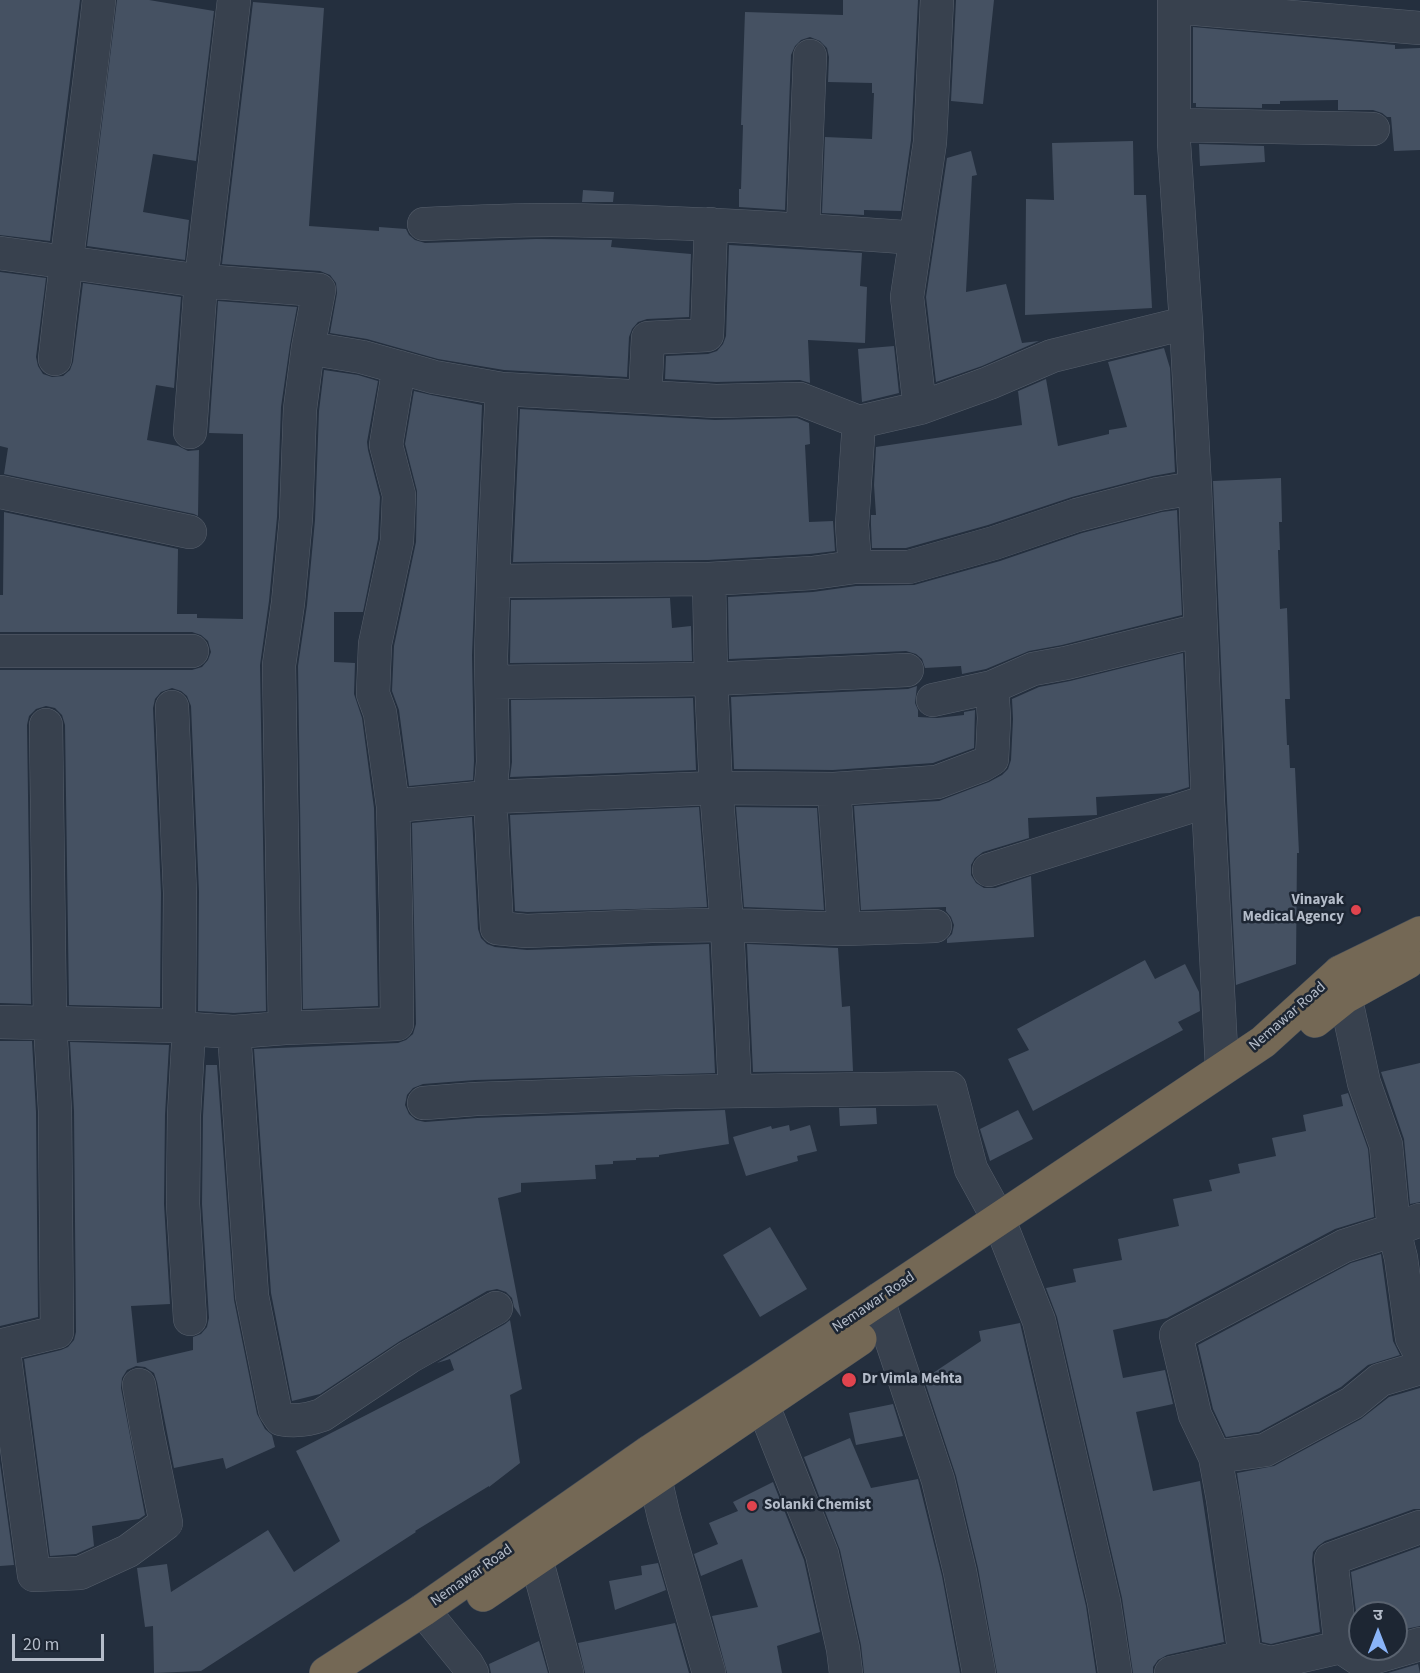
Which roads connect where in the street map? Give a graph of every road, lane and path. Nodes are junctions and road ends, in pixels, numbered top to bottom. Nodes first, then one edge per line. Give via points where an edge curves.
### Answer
1 (99, 0) edge
2 (234, 0) edge
3 (937, 0) edge
4 (1174, 3) edge
5 (1420, 28) edge
6 (810, 56) dead end
7 (1174, 125) junction
8 (1373, 129) dead end
9 (424, 224) dead end
10 (711, 224) junction
11 (803, 229) junction
12 (916, 238) junction
13 (0, 253) edge
14 (65, 262) junction
15 (201, 281) junction
16 (1186, 323) junction
17 (308, 348) junction
18 (56, 359) dead end
19 (399, 367) junction
20 (502, 389) junction
21 (645, 397) junction
22 (920, 408) junction
23 (859, 422) junction
24 (190, 432) dead end
25 (1195, 488) junction
26 (0, 492) edge
27 (190, 532) dead end
28 (855, 567) junction
29 (710, 579) junction
30 (493, 581) junction
31 (1200, 630) junction
32 (0, 651) edge
33 (192, 651) dead end
34 (907, 670) dead end
35 (711, 679) junction
36 (492, 682) junction
37 (992, 687) junction
38 (933, 700) dead end
39 (172, 707) dead end
40 (46, 725) dead end
41 (716, 788) junction
42 (834, 789) junction
43 (490, 797) junction
44 (1208, 801) junction
45 (393, 806) junction
46 (989, 870) dead end
47 (727, 926) junction
48 (935, 926) dead end
49 (844, 930) junction
50 (1420, 933) edge
51 (1420, 956) edge
52 (1343, 985) junction
53 (0, 1022) edge
54 (50, 1023) junction
55 (184, 1027) junction
56 (285, 1028) junction
57 (234, 1032) junction
58 (1222, 1068) junction
59 (735, 1090) junction
60 (424, 1103) dead end
61 (1407, 1225) edge
62 (1003, 1230) junction
63 (496, 1308) dead end
64 (882, 1311) junction
65 (190, 1319) dead end
66 (1, 1340) edge
67 (1420, 1353) edge
68 (1420, 1368) edge
69 (139, 1385) dead end
70 (758, 1395) junction
71 (1215, 1457) junction
72 (652, 1465) junction
73 (1420, 1527) edge
74 (533, 1548) junction
75 (430, 1618) junction
76 (1420, 1644) edge
77 (1341, 1647) junction
78 (1245, 1657) junction
79 (326, 1673) edge
80 (367, 1673) edge
81 (472, 1673) edge
82 (567, 1673) edge
83 (709, 1673) edge
84 (846, 1673) edge
85 (979, 1673) edge
86 (1115, 1673) edge
87 (1171, 1673) edge

1 - 14 street
2 - 15 street
3 - 12 street via 930,142
4 - 5 street
4 - 7 street
6 - 11 street
7 - 8 street
7 - 16 street
9 - 10 street via 551,220
10 - 11 street
10 - 21 street via 707,335 648,338
11 - 12 street
12 - 22 street via 907,297
13 - 14 street
14 - 15 street
14 - 18 street
15 - 17 street via 319,290
15 - 24 street
16 - 22 street via 1052,356
16 - 25 street
17 - 19 street
17 - 56 street via 300,410 296,518 279,665
19 - 20 street
19 - 45 street via 386,445 399,495 396,541 375,644 373,694 380,713
20 - 21 street
20 - 30 street
21 - 23 street via 716,401 800,399
22 - 23 street
23 - 28 street via 852,525
25 - 28 street via 1077,515 909,567
25 - 31 street
26 - 27 street
28 - 29 street
29 - 30 street
29 - 35 street
30 - 36 street
31 - 37 street via 1033,669
31 - 44 street
32 - 33 street
34 - 35 street
35 - 36 street
35 - 41 street
36 - 43 street
37 - 38 street
37 - 42 street via 992,759 937,782
39 - 55 street
40 - 54 street
41 - 42 street
41 - 43 street
41 - 47 street
42 - 49 street
43 - 45 street
43 - 47 street via 497,928 526,931
44 - 46 street
44 - 58 street
45 - 56 street via 396,1024
47 - 49 street
47 - 59 street
48 - 49 street
50 - 52 highway, Nemawar Road
51 - 52 highway, Nemawar Road
52 - 58 highway, Nemawar Road
52 - 61 street via 1364,1083 1386,1144
52 - 62 highway, Nemawar Road via 1227,1090
53 - 54 street
54 - 55 street
54 - 66 street via 55,1111 57,1332
55 - 57 street
55 - 65 street via 183,1204
56 - 57 street
57 - 63 street via 252,1296 275,1410 281,1419 306,1420 322,1415 409,1357
58 - 62 highway, Nemawar Road
59 - 60 street
59 - 62 street via 950,1088 971,1169
61 - 67 street via 1401,1258 1412,1338
61 - 71 street via 1344,1246 1176,1335 1195,1415
62 - 64 highway, Nemawar Road
62 - 86 street via 1039,1321 1104,1602
64 - 70 highway, Nemawar Road
64 - 85 street via 938,1480
66 - 69 street via 34,1575 80,1573 128,1551 166,1523
68 - 71 street via 1380,1380 1352,1403 1265,1450
70 - 72 highway, Nemawar Road
70 - 84 street via 822,1554
71 - 78 street
72 - 74 highway, Nemawar Road
72 - 83 street
73 - 77 street via 1331,1559
74 - 75 highway, Nemawar Road
74 - 82 street
75 - 79 highway, Nemawar Road
75 - 80 highway, Nemawar Road
75 - 81 street
76 - 77 street via 1362,1661
77 - 78 street via 1271,1663
78 - 87 street

